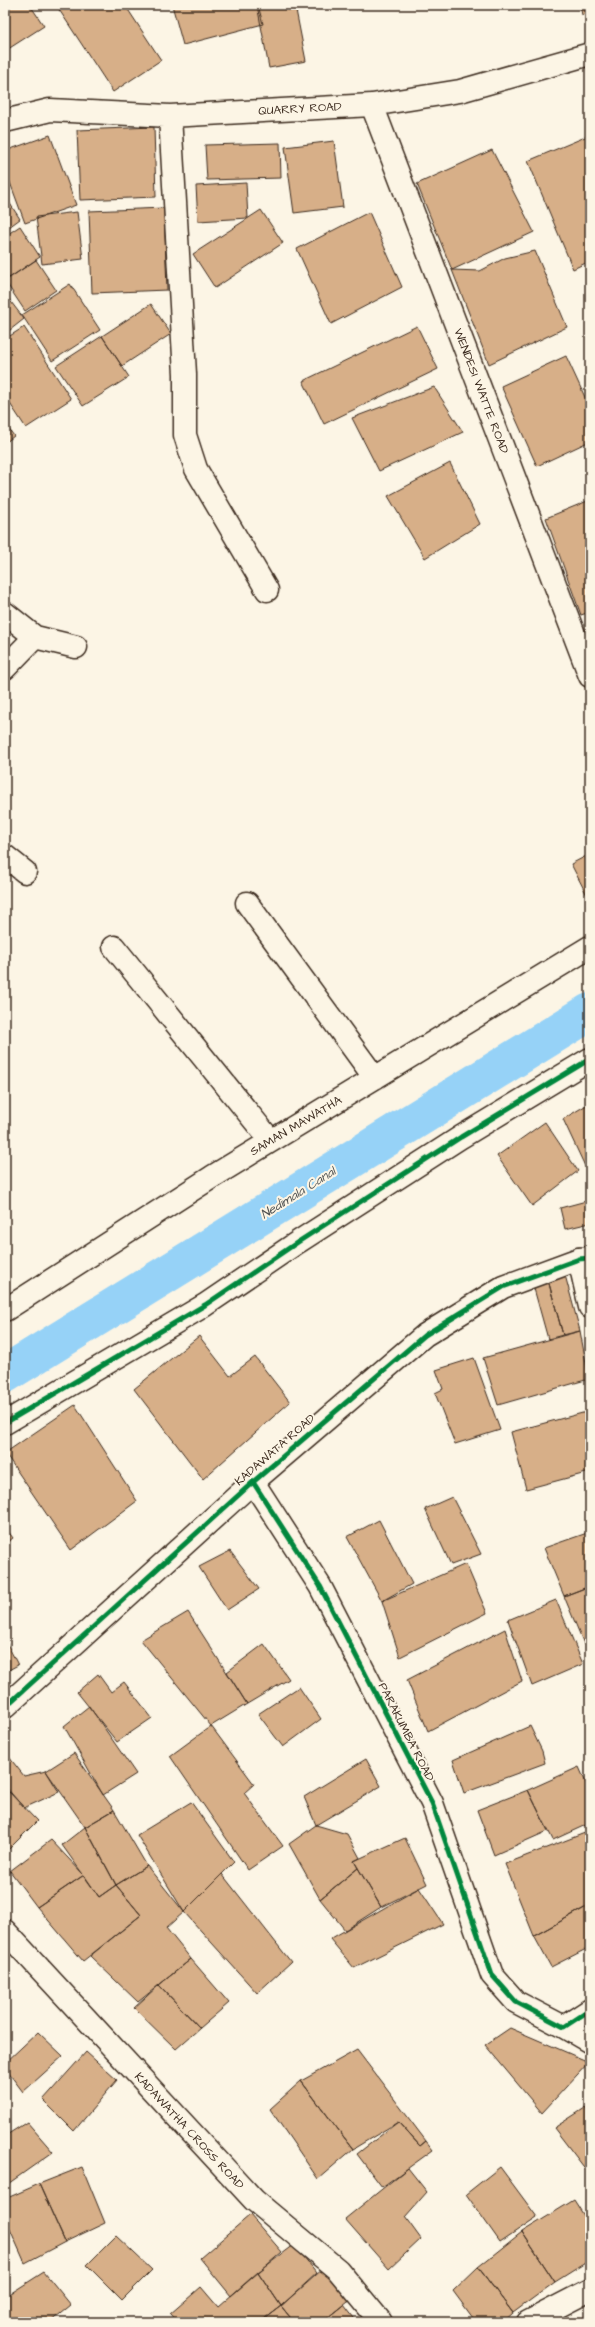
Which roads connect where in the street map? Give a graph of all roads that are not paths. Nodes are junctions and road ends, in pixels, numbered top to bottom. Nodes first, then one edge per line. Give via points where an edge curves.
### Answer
1 (590, 54) edge
2 (372, 105) junction
3 (170, 116) junction
4 (5, 121) edge
5 (267, 590) dead end
6 (5, 613) edge
7 (35, 637) junction
8 (76, 647) dead end
9 (5, 668) edge
10 (590, 676) edge
11 (5, 856) edge
12 (25, 872) dead end
13 (248, 903) dead end
14 (114, 947) dead end
15 (590, 947) edge
16 (590, 1059) edge
17 (375, 1078) junction
18 (271, 1141) junction
19 (585, 1258) edge
20 (590, 1307) edge
21 (5, 1310) edge
22 (5, 1423) edge
23 (253, 1482) junction
24 (5, 1707) edge
25 (5, 1931) edge
26 (590, 2010) edge
27 (564, 2027) junction
28 (590, 2042) edge
29 (590, 2290) edge
30 (381, 2322) edge
31 (528, 2322) edge

1 - 2 street, QUARRY ROAD via 460,91
2 - 3 street, QUARRY ROAD
2 - 10 street, WENDESI WATTE ROAD
3 - 4 street, QUARRY ROAD via 50,110
3 - 5 street via 186,374 185,435 196,469
6 - 7 street
7 - 8 street
7 - 9 street
11 - 12 street
13 - 17 street
14 - 18 street
15 - 17 street, SAMAN MAWATHA
16 - 22 street via 461,1137 205,1305
17 - 18 street, SAMAN MAWATHA
18 - 21 street, SAMAN MAWATHA
19 - 20 street
19 - 23 street, KADAWATA ROAD via 503,1287 425,1335
23 - 24 street, KADAWATA ROAD
23 - 27 street, PARAKUMBA ROAD via 320,1586 432,1803 492,1975 516,2002
25 - 30 street, KADAWATHA CROSS ROAD via 254,2200 338,2270
26 - 27 street
27 - 28 street
29 - 31 street

